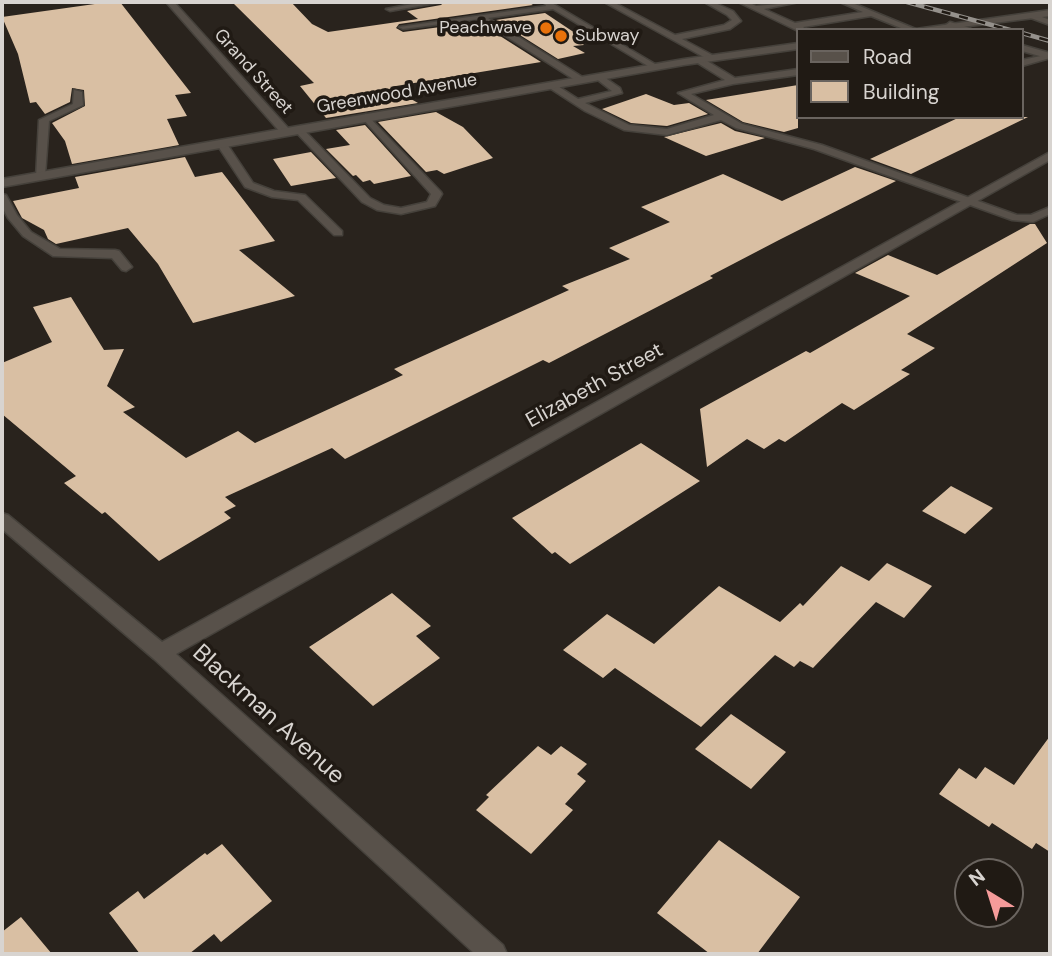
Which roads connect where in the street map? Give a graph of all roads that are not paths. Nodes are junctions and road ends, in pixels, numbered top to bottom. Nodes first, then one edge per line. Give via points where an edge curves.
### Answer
1 (170, 2) edge
2 (437, 2) edge
3 (545, 2) edge
4 (608, 2) edge
5 (708, 2) edge
6 (742, 2) edge
7 (795, 2) edge
8 (845, 2) edge
9 (554, 7) junction
10 (755, 8) junction
11 (390, 9) dead end
12 (873, 13) junction
13 (1050, 13) edge
14 (1031, 15) junction
15 (481, 17) junction
16 (1050, 23) edge
17 (950, 24) junction
18 (794, 26) junction
19 (403, 27) dead end
20 (798, 28) edge
21 (908, 28) edge
22 (925, 28) edge
23 (961, 28) edge
24 (673, 38) junction
25 (796, 46) edge
26 (1024, 49) edge
27 (1050, 56) edge
28 (711, 58) junction
29 (699, 60) junction
30 (1024, 62) edge
31 (656, 67) junction
32 (796, 72) edge
33 (598, 77) junction
34 (581, 80) junction
35 (733, 81) junction
36 (550, 85) junction
37 (77, 92) dead end
38 (577, 102) junction
39 (723, 116) junction
40 (366, 117) junction
41 (298, 129) junction
42 (285, 131) junction
43 (221, 143) junction
44 (1050, 156) edge
45 (40, 176) junction
46 (2, 183) edge
47 (2, 197) edge
48 (968, 201) junction
49 (1050, 210) edge
50 (338, 233) dead end
51 (126, 267) dead end
52 (2, 519) edge
53 (161, 653) junction
54 (494, 954) edge

1 - 42 street, Grand Street
2 - 11 lane
3 - 9 lane
4 - 24 lane
5 - 24 lane via 737,22
6 - 10 lane
7 - 10 lane
8 - 12 lane
9 - 15 lane
9 - 31 lane
10 - 18 lane
12 - 18 lane
12 - 21 lane
13 - 14 street
14 - 16 lane
14 - 17 street
15 - 19 lane
15 - 34 lane
17 - 22 street
17 - 23 street
18 - 20 lane
24 - 28 lane
25 - 28 street, Greenwood Avenue
26 - 27 street
27 - 30 lane
28 - 29 street, Greenwood Avenue
29 - 31 street, Greenwood Avenue
29 - 35 lane
31 - 33 street, Greenwood Avenue
32 - 35 lane
33 - 34 street, Greenwood Avenue
33 - 38 lane via 617,93
34 - 36 street, Greenwood Avenue
35 - 39 lane via 683,93
36 - 38 lane
36 - 40 street, Greenwood Avenue
37 - 45 lane via 78,105 44,120
38 - 39 lane via 626,128 667,132
39 - 48 lane via 739,126 818,147
40 - 41 street, Greenwood Avenue
40 - 41 lane via 437,194 431,204 401,211 366,200
41 - 42 street, Greenwood Avenue
42 - 43 street, Greenwood Avenue
43 - 45 street, Greenwood Avenue
43 - 50 lane via 249,185 272,194 301,197
44 - 48 street, Elizabeth Street
45 - 46 street, Greenwood Avenue
47 - 51 lane via 27,234 57,253 115,254
48 - 49 lane via 1016,218 1033,219
48 - 53 street, Elizabeth Street
52 - 53 street, Blackman Avenue
53 - 54 street, Blackman Avenue

